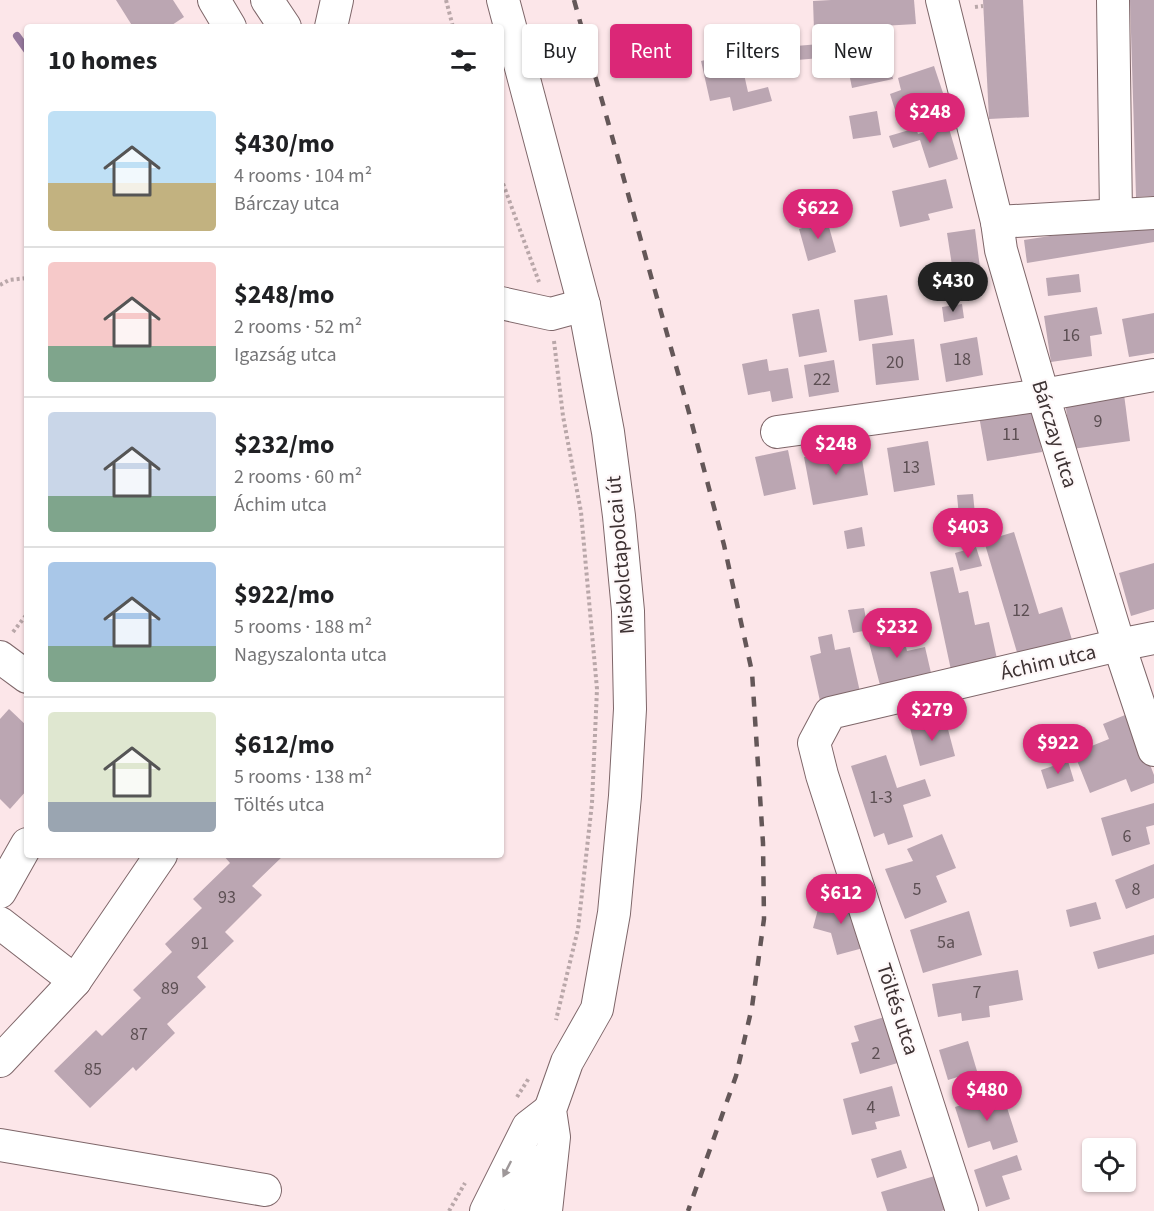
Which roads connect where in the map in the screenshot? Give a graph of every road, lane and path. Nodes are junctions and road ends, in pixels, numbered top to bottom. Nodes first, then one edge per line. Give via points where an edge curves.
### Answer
1 (214, 0) edge
2 (267, 0) edge
3 (337, 0) edge
4 (446, 0) edge
5 (503, 0) edge
6 (942, 0) edge
7 (1113, 0) edge
8 (983, 6) dead end
9 (975, 7) dead end
10 (228, 24) edge
11 (283, 24) edge
12 (332, 24) edge
13 (452, 24) edge
14 (504, 186) edge
15 (1154, 213) edge
16 (1116, 215) junction
17 (997, 222) junction
18 (24, 278) edge
19 (0, 285) edge
20 (504, 304) edge
21 (584, 305) junction
22 (551, 314) junction
23 (1154, 375) edge
24 (1043, 395) junction
25 (777, 432) dead end
26 (1154, 638) edge
27 (1119, 645) junction
28 (0, 657) edge
29 (24, 675) edge
30 (872, 703) joint
31 (1154, 750) edge
32 (24, 849) edge
33 (159, 858) edge
34 (0, 892) edge
35 (0, 923) edge
36 (75, 981) junction
37 (555, 1025) dead end
38 (0, 1060) edge
39 (531, 1075) dead end
40 (513, 1103) dead end
41 (552, 1123) junction
42 (0, 1145) edge
43 (466, 1181) dead end
44 (265, 1190) dead end
45 (449, 1211) edge
46 (486, 1211) edge
47 (520, 1211) edge
48 (546, 1211) edge
49 (962, 1211) edge

1 - 10 street
2 - 11 street
3 - 12 street
4 - 13 path
5 - 21 street, Miskolctapolcai út
6 - 17 street, Bárczay utca
7 - 16 street
8 - 9 path
14 - 22 path
15 - 16 street
16 - 17 street
17 - 24 street, Bárczay utca via 1001,250
18 - 19 path
20 - 22 street
21 - 22 street
21 - 41 street, Miskolctapolcai út via 619,516 628,611 630,709 614,913 597,1009 567,1062
22 - 37 path via 562,416 581,512 597,689 592,803 578,929
23 - 24 street
24 - 25 street
24 - 27 street, Bárczay utca
26 - 27 street, Áchim utca
27 - 30 street, Áchim utca
27 - 31 street, Bárczay utca
28 - 29 street
30 - 49 street, Töltés utca via 830,713 814,743
32 - 34 street
33 - 36 street
35 - 36 street
36 - 38 street
39 - 40 path
41 -> 46 street via 528,1127
41 - 47 street, Miskolctapolcai út
41 - 48 street
42 - 44 street
43 - 45 path

